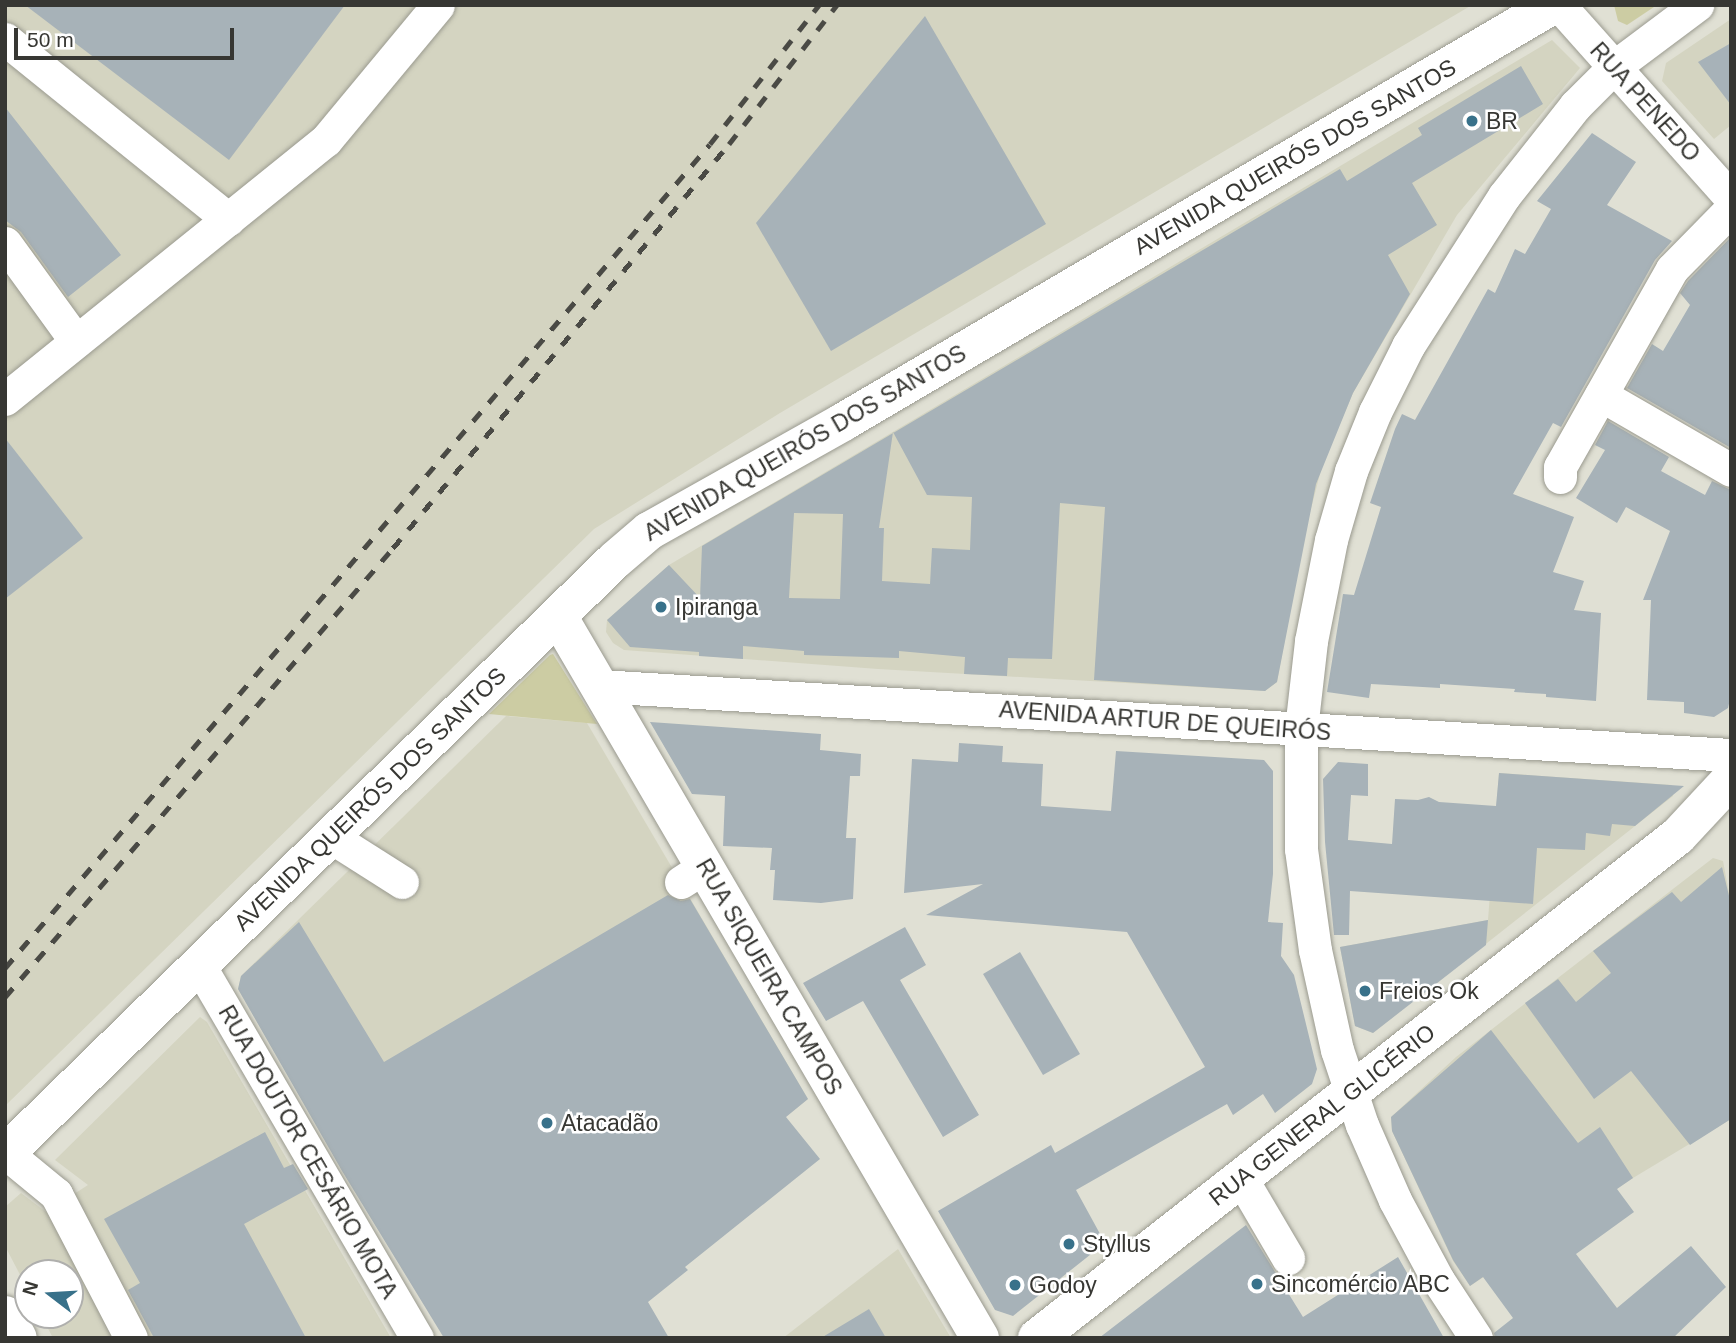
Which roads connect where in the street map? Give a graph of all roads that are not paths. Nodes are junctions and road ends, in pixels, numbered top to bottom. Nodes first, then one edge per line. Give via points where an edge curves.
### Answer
1 (438, 5) edge
2 (1553, 5) edge
3 (1559, 5) edge
4 (1697, 5) edge
5 (5, 38) edge
6 (1614, 67) junction
7 (1731, 198) edge
8 (1731, 209) edge
9 (228, 219) junction
10 (5, 243) edge
11 (76, 341) junction
12 (1601, 395) junction
13 (5, 399) edge
14 (1731, 470) edge
15 (1560, 477) dead end
16 (558, 616) junction
17 (599, 686) junction
18 (1301, 729) junction
19 (1731, 755) edge
20 (1731, 779) edge
21 (331, 837) junction
22 (402, 882) dead end
23 (199, 965) junction
24 (1350, 1092) junction
25 (6, 1154) edge
26 (1241, 1178) junction
27 (1287, 1258) dead end
28 (5, 1315) edge
29 (18, 1338) edge
30 (131, 1338) edge
31 (417, 1338) edge
32 (980, 1338) edge
33 (1037, 1338) edge
34 (1476, 1338) edge

1 - 9 street via 326,140
2 - 16 main road, AVENIDA QUEIRÓS DOS SANTOS via 649,531
3 - 6 street, RUA PENEDO
4 - 6 street
5 - 9 street
6 - 7 street, RUA PENEDO
6 - 18 street via 1575,106 1504,196 1408,346 1375,412 1351,471 1331,540 1311,641
8 - 12 street via 1672,269
9 - 11 street
10 - 11 street
11 - 13 street
12 - 14 street
12 - 15 street via 1560,467
16 - 17 main road, RUA SIQUEIRA CAMPOS
16 - 21 main road, AVENIDA QUEIRÓS DOS SANTOS
17 - 18 street, AVENIDA ARTUR DE QUEIRÓS
17 - 32 main road, RUA SIQUEIRA CAMPOS via 693,875
18 - 19 street, AVENIDA ARTUR DE QUEIRÓS
18 - 24 street via 1301,849 1306,900
20 - 24 main road, RUA GENERAL GLICÉRIO via 1678,836
21 - 22 street
21 - 23 main road, AVENIDA QUEIRÓS DOS SANTOS
23 - 25 main road, AVENIDA QUEIRÓS DOS SANTOS
23 - 31 street, RUA DOUTOR CESÁRIO MOTA
24 - 26 main road, RUA GENERAL GLICÉRIO
24 - 34 street via 1405,1220
25 - 30 street via 56,1194
26 - 27 street
26 - 33 main road, RUA GENERAL GLICÉRIO
28 - 29 main road

